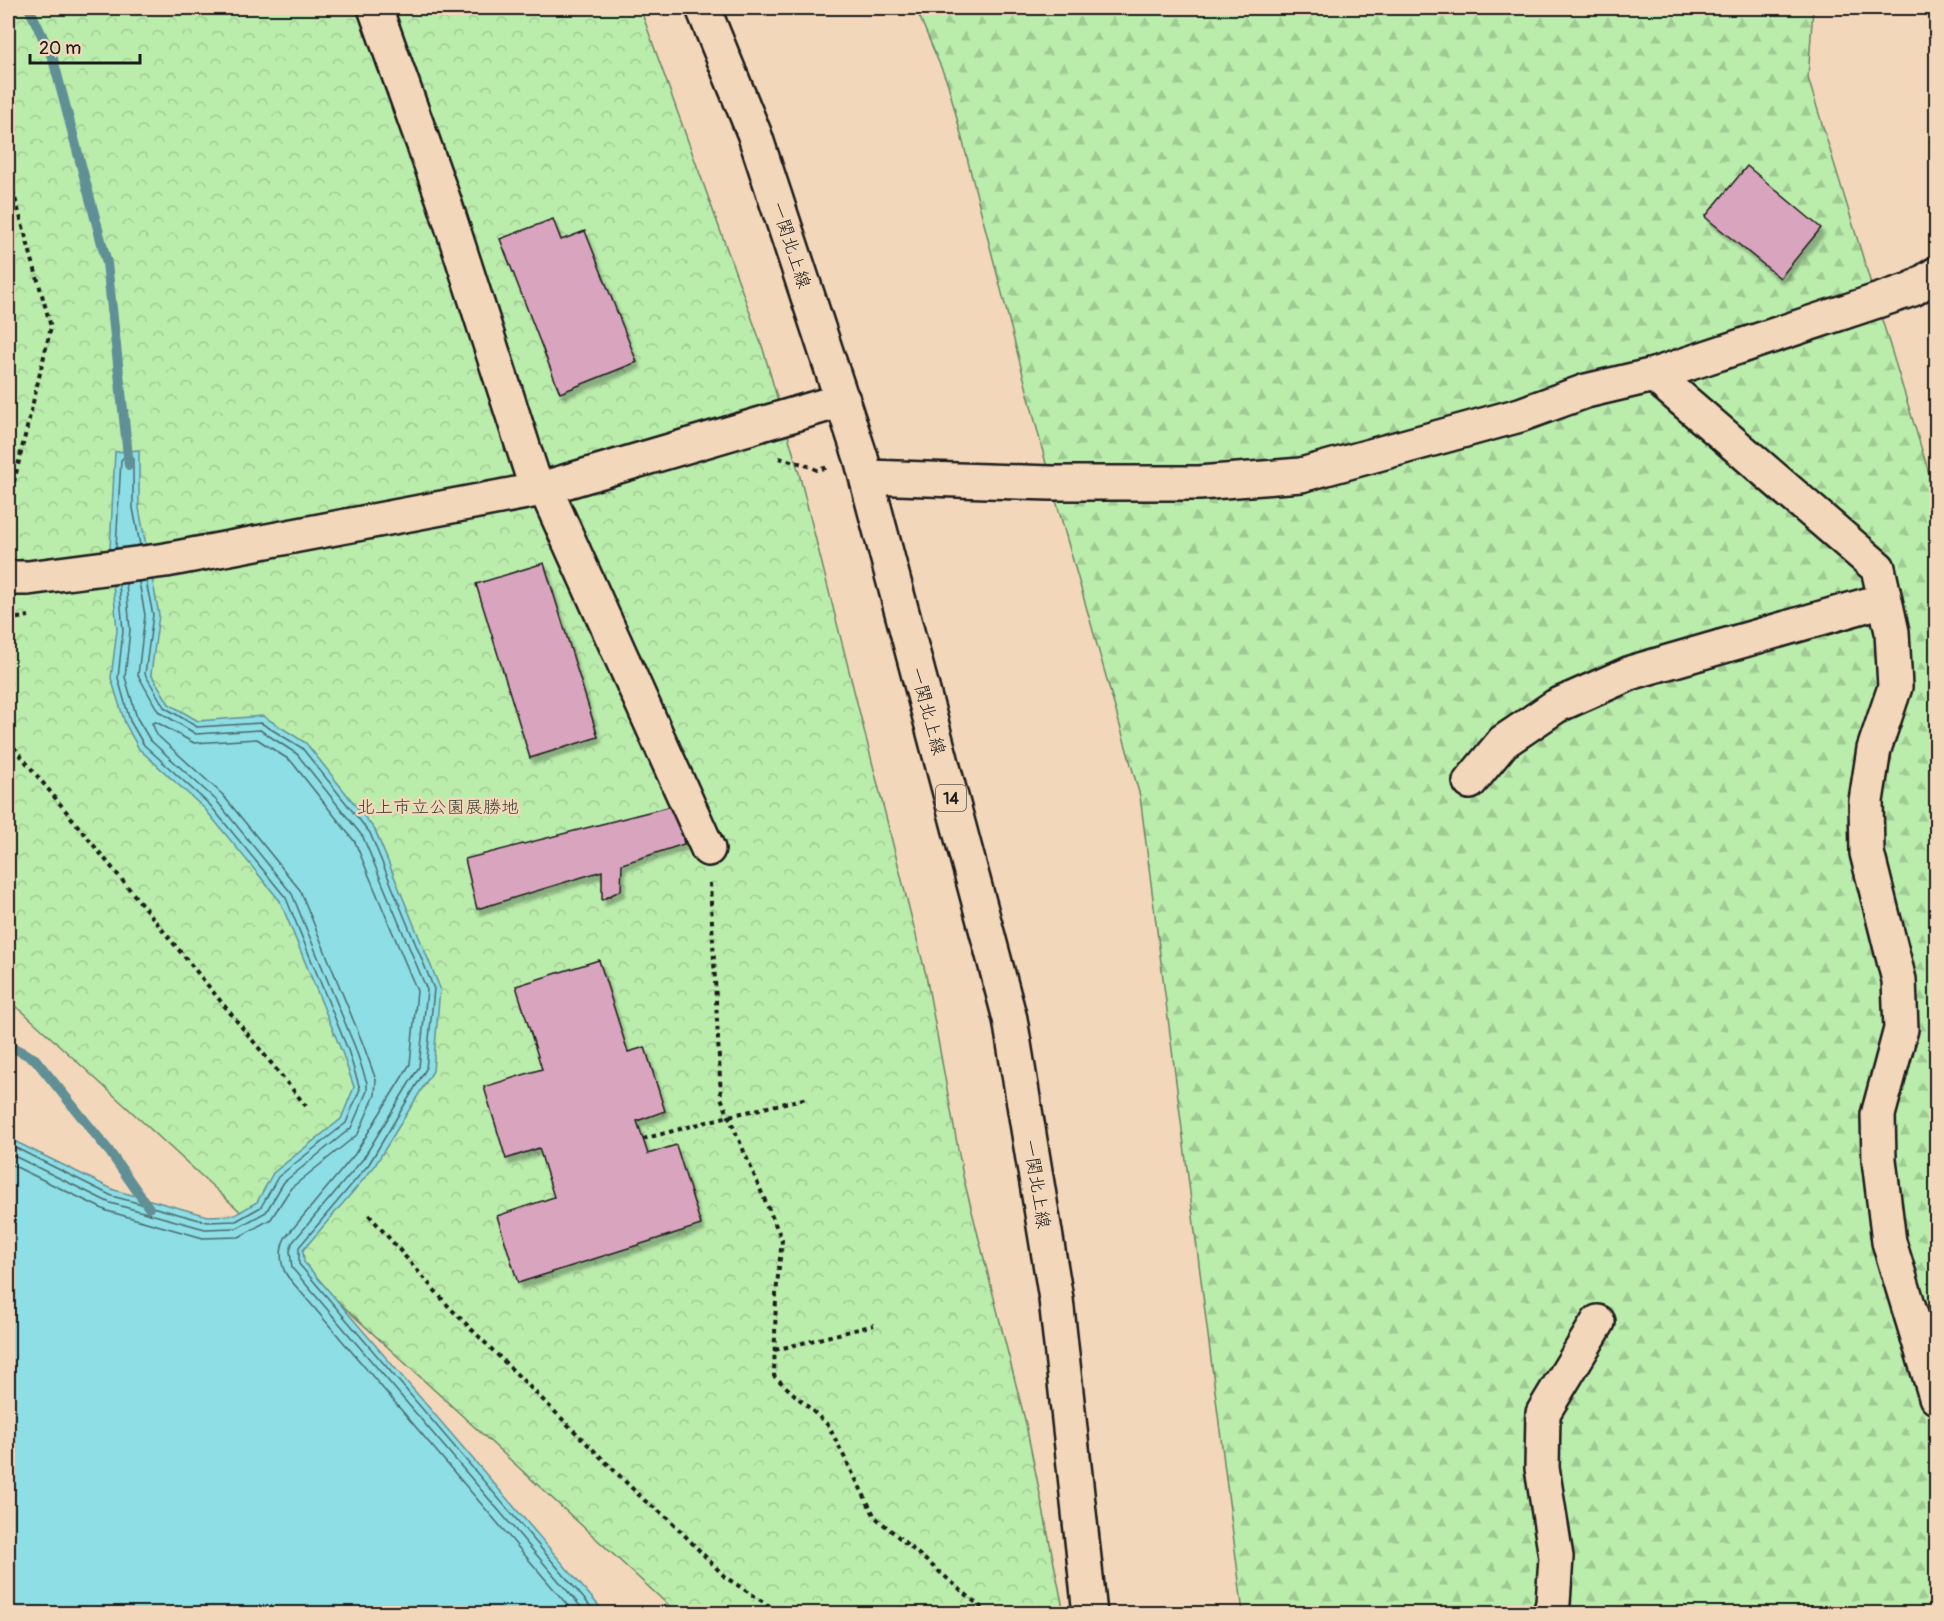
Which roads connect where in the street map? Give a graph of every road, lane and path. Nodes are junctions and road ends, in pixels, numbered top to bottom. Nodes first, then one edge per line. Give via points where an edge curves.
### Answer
1 (375, 8) edge
2 (702, 8) edge
3 (8, 172) edge
4 (1936, 274) edge
5 (1654, 375) junction
6 (843, 400) junction
7 (8, 467) edge
8 (16, 469) junction
9 (867, 477) junction
10 (541, 489) junction
11 (8, 507) edge
12 (18, 578) edge
13 (1884, 600) junction
14 (8, 740) edge
15 (1470, 782) dead end
16 (708, 849) joint
17 (807, 1098) dead end
18 (306, 1106) dead end
19 (729, 1116) junction
20 (643, 1139) dead end
21 (369, 1215) dead end
22 (1598, 1322) dead end
23 (874, 1325) dead end
24 (775, 1350) junction
25 (1936, 1397) edge
26 (782, 1614) edge
27 (988, 1614) edge
28 (1090, 1614) edge
29 (1550, 1614) edge

1 - 10 street
2 - 6 street, 一関北上線 / 14 via 754,132
3 - 8 path via 51,327
4 - 5 street via 1913,289
5 - 9 street via 1586,391 1520,415 1301,475 1199,483
5 - 13 street via 1878,568
6 - 9 street, 一関北上線 / 14
6 - 10 street
7 - 8 path
8 - 11 path
9 - 28 street, 一関北上線 / 14 via 1010,1019 1056,1299
10 - 12 street via 166,560
10 - 16 street
13 - 15 street via 1633,672 1556,706 1503,742
13 - 25 street via 1892,632 1895,687 1874,749 1866,801 1867,853 1899,980 1901,1029 1878,1115 1879,1160 1889,1242
14 - 18 path
16 - 19 path via 721,1098
17 - 19 path
19 - 20 path
19 - 24 path via 782,1240
21 - 26 path via 450,1308 644,1500 668,1518 725,1577
22 - 29 street via 1543,1413 1542,1468 1556,1557
23 - 24 path
24 - 27 path via 774,1376 828,1425 875,1517

